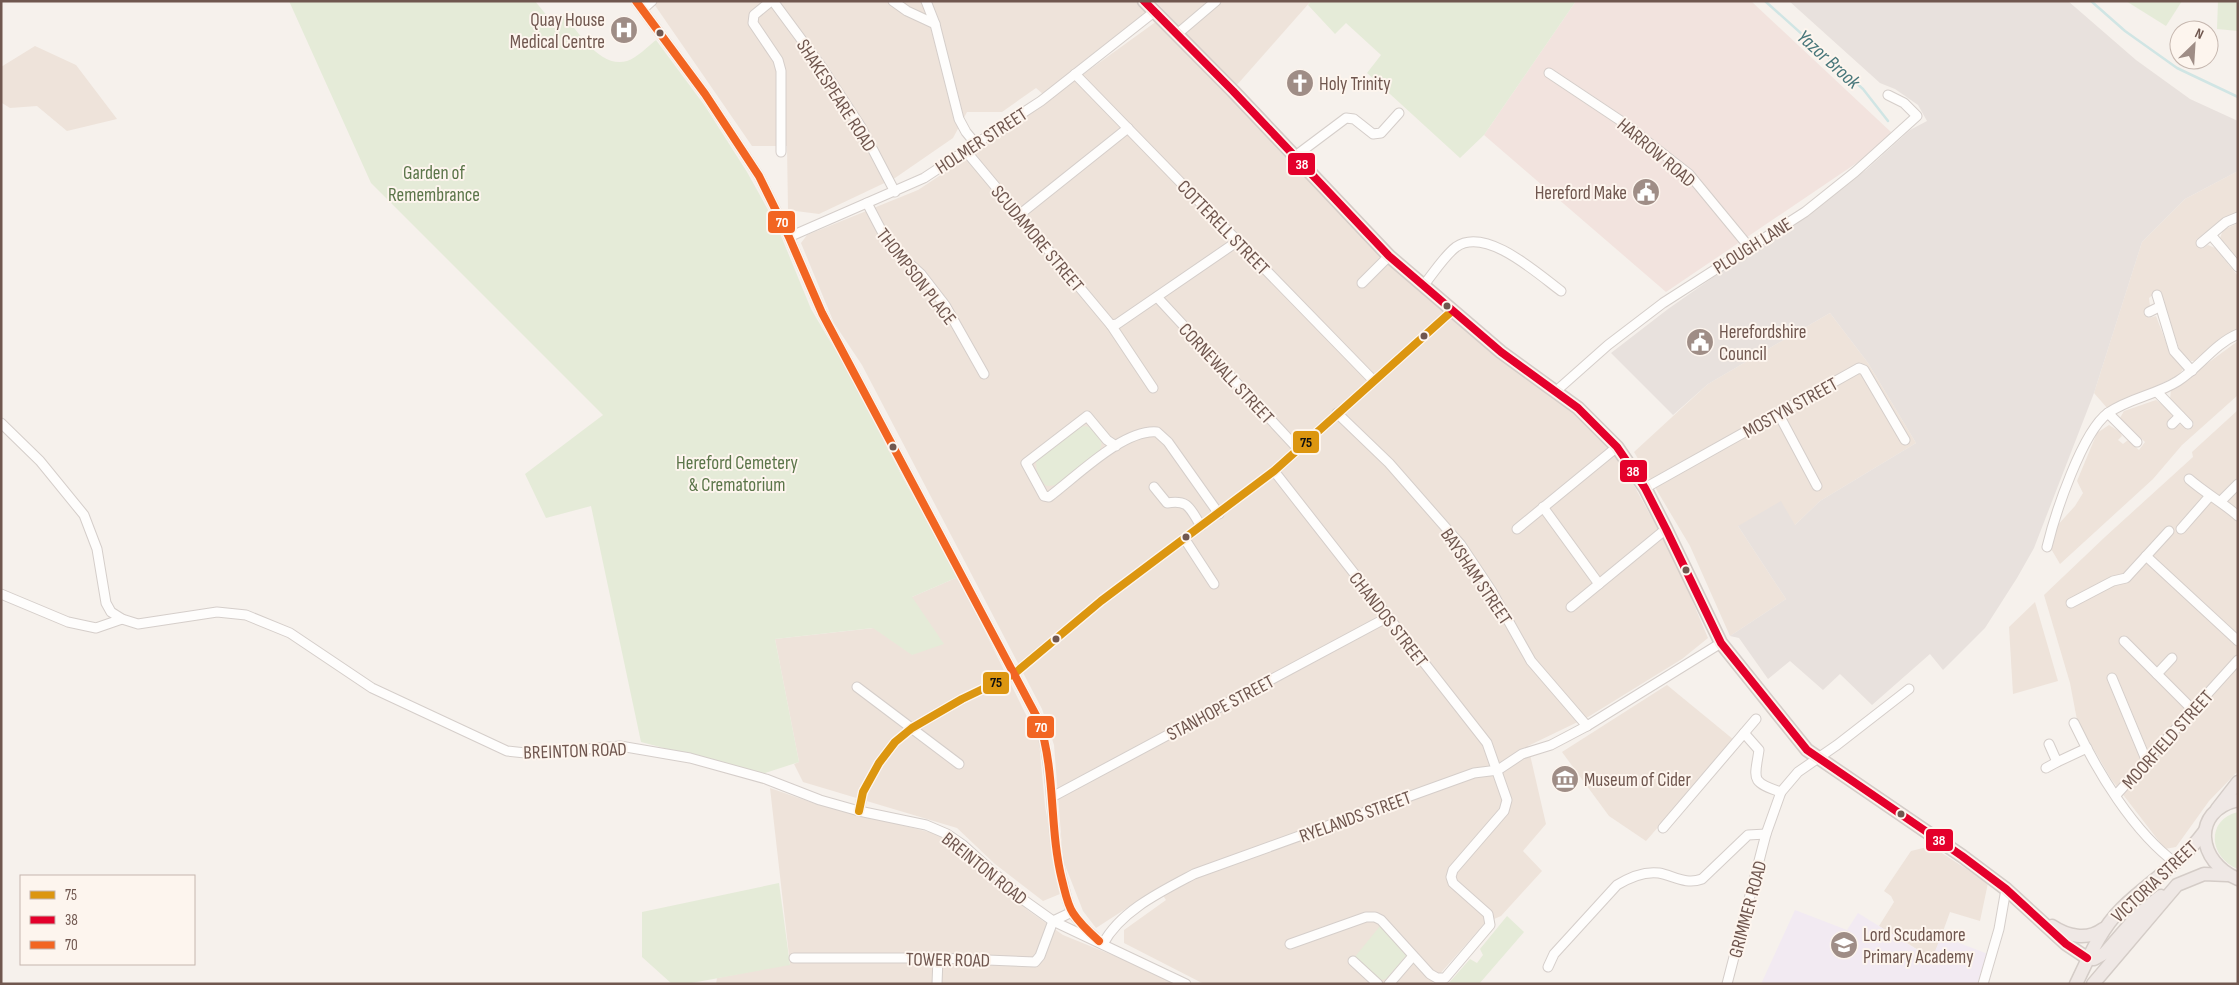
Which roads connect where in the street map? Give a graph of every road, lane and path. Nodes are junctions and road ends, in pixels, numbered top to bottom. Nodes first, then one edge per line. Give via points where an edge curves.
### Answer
1 (636, 1) edge
2 (652, 1) edge
3 (772, 1) edge
4 (893, 1) edge
5 (926, 1) edge
6 (1144, 1) edge
7 (1216, 1) edge
8 (643, 9) junction
9 (1154, 12) junction
10 (935, 24) junction
11 (1176, 35) junction
12 (1549, 73) dead end
13 (1076, 74) junction
14 (1888, 95) dead end
15 (1399, 113) dead end
16 (1128, 128) junction
17 (975, 143) junction
18 (965, 150) junction
19 (781, 152) dead end
20 (1294, 157) junction
21 (895, 192) junction
22 (867, 203) junction
23 (1019, 215) junction
24 (2238, 217) edge
25 (2211, 235) junction
26 (789, 237) junction
27 (1238, 242) junction
28 (2202, 243) dead end
29 (1750, 248) junction
30 (1389, 256) junction
31 (2238, 267) edge
32 (1362, 283) dead end
33 (1423, 286) junction
34 (1561, 291) dead end
35 (2157, 295) dead end
36 (1157, 297) junction
37 (2159, 307) junction
38 (1452, 311) junction
39 (2149, 312) dead end
40 (1111, 325) junction
41 (2238, 334) edge
42 (2192, 371) junction
43 (984, 374) dead end
44 (1373, 380) junction
45 (1153, 388) dead end
46 (1555, 392) junction
47 (2158, 393) junction
48 (1337, 413) junction
49 (1778, 413) junction
50 (2108, 413) junction
51 (2180, 416) junction
52 (1, 423) edge
53 (2172, 424) dead end
54 (2188, 424) dead end
55 (1905, 440) dead end
56 (2137, 442) dead end
57 (1116, 446) junction
58 (1617, 447) junction
59 (1298, 449) junction
60 (1274, 471) junction
61 (2189, 479) dead end
62 (2238, 484) edge
63 (1817, 486) dead end
64 (1154, 487) dead end
65 (1645, 488) junction
66 (2209, 497) junction
67 (2221, 502) junction
68 (1543, 507) junction
69 (1218, 514) junction
70 (2238, 516) edge
71 (1201, 526) junction
72 (1517, 528) dead end
73 (1666, 529) junction
74 (2181, 529) dead end
75 (2169, 531) dead end
76 (1184, 538) junction
77 (2047, 547) dead end
78 (2146, 556) junction
79 (1214, 584) dead end
80 (1599, 584) junction
81 (1, 594) edge
82 (2071, 603) dead end
83 (1571, 607) dead end
84 (1388, 617) junction
85 (122, 619) junction
86 (2124, 641) dead end
87 (2238, 641) edge
88 (1721, 643) junction
89 (2172, 658) dead end
90 (2238, 660) edge
91 (1014, 674) junction
92 (2157, 674) junction
93 (2112, 678) dead end
94 (857, 687) dead end
95 (1909, 689) dead end
96 (2194, 711) junction
97 (1756, 719) dead end
98 (2074, 723) dead end
99 (1587, 726) junction
100 (912, 728) junction
101 (1744, 734) junction
102 (2049, 744) dead end
103 (2086, 748) junction
104 (1817, 758) junction
105 (2056, 762) junction
106 (2147, 762) junction
107 (959, 764) dead end
108 (2046, 768) dead end
109 (1498, 770) junction
110 (2238, 782) edge
111 (1781, 792) junction
112 (2116, 795) junction
113 (1052, 797) junction
114 (2238, 800) edge
115 (859, 811) junction
116 (2215, 813) junction
117 (1663, 828) dead end
118 (2204, 832) junction
119 (1766, 834) junction
120 (2177, 864) junction
121 (2232, 877) edge
122 (2178, 885) junction
123 (2006, 889) junction
124 (1072, 912) junction
125 (2039, 918) junction
126 (1053, 921) junction
127 (2108, 924) junction
128 (1103, 944) junction
129 (1290, 944) dead end
130 (1413, 956) junction
131 (794, 958) dead end
132 (938, 958) junction
133 (2087, 958) junction
134 (1353, 961) dead end
135 (1548, 966) dead end
136 (937, 984) edge
137 (1186, 984) edge
138 (1378, 984) edge
139 (1389, 984) edge
140 (1727, 984) edge
141 (1983, 984) edge
142 (2076, 984) edge
143 (2093, 984) edge

1 - 8 street
2 - 8 street
3 - 19 street via 754,15 753,23 782,71
3 - 21 street, SHAKESPEARE ROAD via 821,66 861,127
4 - 10 street
5 - 10 street
6 - 9 highway
7 - 11 street
8 - 26 street via 740,146 759,176
9 - 11 highway
9 - 13 street, HOLMER STREET
10 - 17 street via 959,119
11 - 20 highway
12 - 29 street, HARROW ROAD via 1621,121 1689,174
13 - 16 street, COTTERELL STREET
13 - 17 street, HOLMER STREET via 1041,101
14 - 29 street, PLOUGH LANE via 1904,103 1917,116 1855,172
15 - 20 street via 1381,133 1374,134 1354,119 1346,118
16 - 23 street
16 - 27 street, COTTERELL STREET
17 - 18 street, HOLMER STREET
18 - 21 street, HOLMER STREET via 924,178
18 - 23 street, SCUDAMORE STREET
20 - 30 highway
21 - 22 street, HOLMER STREET
22 - 26 street, HOLMER STREET
22 - 43 street, THOMPSON PLACE via 889,245 921,274 945,305
23 - 40 street, SCUDAMORE STREET
24 - 25 street
25 - 28 street
25 - 31 street
26 - 91 street via 822,313
27 - 36 street
27 - 44 street, COTTERELL STREET
29 - 46 street, PLOUGH LANE via 1663,303 1608,345
30 - 32 street
30 - 33 highway
33 - 34 street via 1456,248 1469,241 1512,254
33 - 38 highway
35 - 37 street
36 - 40 street
36 - 59 street, CORNEWALL STREET
37 - 39 street
37 - 42 street via 2174,351
38 - 44 street
38 - 46 highway
40 - 45 street, SCUDAMORE STREET
41 - 42 street via 2222,342
42 - 47 street
44 - 48 street
46 - 58 highway via 1578,408
47 - 50 street via 2123,404
47 - 51 street
48 - 59 street
48 - 99 street, BAYSHAM STREET via 1389,462 1461,545 1531,661
49 - 55 street, MOSTYN STREET via 1862,368
49 - 63 street
49 - 65 street, MOSTYN STREET
50 - 56 street via 2125,437
50 - 77 street via 2095,425 2086,441
51 - 53 street
51 - 54 street
52 - 85 street via 40,461 84,515 97,549 106,603 111,612
57 - 57 street via 1047,497 1026,463 1087,416
57 - 69 street via 1139,433 1157,432 1168,442
58 - 65 highway
58 - 68 street
59 - 60 street
60 - 69 street
60 - 84 street, CHANDOS STREET
61 - 66 street
62 - 67 street
64 - 71 street via 1167,503 1186,503
65 - 73 highway
66 - 67 street
66 - 74 street
67 - 70 street
68 - 72 street
68 - 80 street
69 - 71 street
71 - 76 street
73 - 80 street
73 - 88 highway
75 - 78 street
76 - 79 street
76 - 91 street via 1101,601
78 - 82 street via 2126,578 2113,581
78 - 87 street
80 - 83 street
81 - 85 street via 68,622 96,628
84 - 109 street, CHANDOS STREET via 1487,743
84 - 113 street, STANHOPE STREET
85 - 115 street, BREINTON ROAD via 138,624 217,612 246,615 290,633 372,688 507,751 535,754 620,746 700,761 766,779
86 - 92 street
88 - 99 street, RYELANDS STREET
88 - 104 highway via 1796,738
89 - 92 street
90 - 96 street, MOORFIELD STREET
91 - 100 street
91 - 113 street via 1045,739
92 - 96 street
93 - 106 street
94 - 100 street
95 - 104 street, GRIMMER ROAD
96 - 106 street, MOORFIELD STREET
97 - 101 street
98 - 103 street
99 - 109 street, RYELANDS STREET via 1551,745 1522,754
100 - 107 street
100 - 115 street via 895,742 879,763 863,792
101 - 111 street via 1759,750 1754,769 1756,778 1767,788
101 - 117 street
102 - 105 street
103 - 105 street
103 - 112 street
104 - 111 street, GRIMMER ROAD via 1798,772
104 - 123 highway
105 - 108 street
106 - 112 street, MOORFIELD STREET
109 - 128 street, RYELANDS STREET via 1474,774 1194,874 1162,891 1121,921
109 - 130 street, CHANDOS STREET via 1507,806 1451,876 1453,883 1488,914 1490,925 1445,978 1430,974
110 - 116 highway, VICTORIA STREET
111 - 119 street, GRIMMER ROAD
112 - 120 street via 2155,846
113 - 124 street via 1057,860
114 - 116 highway
115 - 126 street, BREINTON ROAD via 926,824 947,834
116 - 118 highway, VICTORIA STREET
118 - 120 highway, VICTORIA STREET
118 - 121 highway via 2208,853
119 - 135 street, GRIMMER ROAD via 1748,835 1702,880 1695,882 1652,872 1617,885 1554,954
119 - 140 street, GRIMMER ROAD
120 - 127 highway, VICTORIA STREET via 2135,896
121 - 122 highway, VICTORIA STREET via 2204,874
122 - 133 highway via 2138,915 2105,953 2094,959
122 - 143 highway, VICTORIA STREET
123 - 125 highway
123 - 141 street via 1999,929
124 - 126 street
124 - 128 street via 1084,928
125 - 127 highway via 2057,929 2082,936 2092,935
125 - 133 highway via 2066,944
126 - 128 street, BREINTON ROAD
126 - 132 street, TOWER ROAD via 1035,962
127 - 133 highway, VICTORIA STREET
128 - 137 street, BREINTON ROAD
129 - 130 street via 1371,916 1381,920
130 - 139 street
131 - 132 street, TOWER ROAD
132 - 136 street
133 - 142 highway, VICTORIA STREET
134 - 138 street

